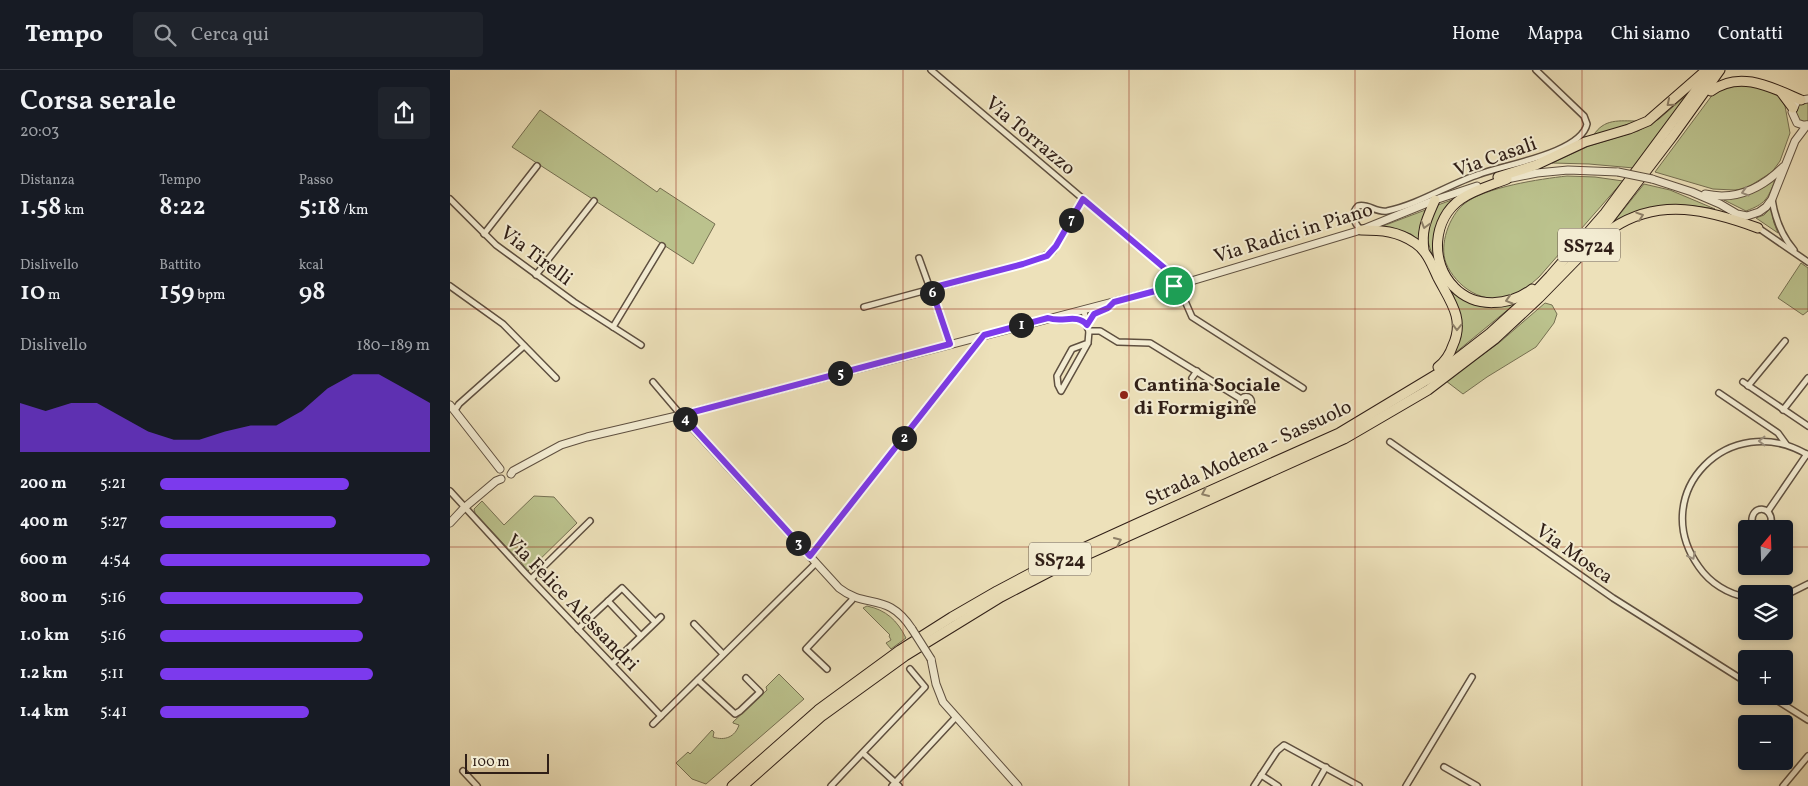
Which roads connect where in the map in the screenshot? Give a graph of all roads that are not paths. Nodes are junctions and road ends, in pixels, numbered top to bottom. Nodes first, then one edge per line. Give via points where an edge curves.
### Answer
1 (931, 70) edge
2 (1536, 70) edge
3 (1706, 70) edge
4 (1711, 70) edge
5 (1720, 70) edge
6 (1762, 72) dead end
7 (1778, 88) junction
8 (1804, 99) edge
9 (1793, 108) junction
10 (1794, 120) junction
11 (1807, 125) edge
12 (1672, 137) junction
13 (1795, 141) junction
14 (1785, 165) junction
15 (537, 166) dead end
16 (1507, 179) junction
17 (1484, 184) junction
18 (1692, 192) junction
19 (450, 199) edge
20 (1083, 199) junction
21 (1772, 199) junction
22 (1435, 200) junction
23 (594, 201) dead end
24 (1737, 214) junction
25 (1758, 228) junction
26 (1360, 230) junction
27 (484, 234) junction
28 (662, 246) dead end
29 (1424, 250) junction
30 (1585, 251) junction
31 (1800, 256) junction
32 (920, 258) dead end
33 (1808, 262) edge
34 (536, 275) junction
35 (1550, 276) junction
36 (1176, 285) junction
37 (450, 286) edge
38 (931, 288) junction
39 (1114, 302) junction
40 (864, 307) dead end
41 (1084, 310) junction
42 (1048, 318) junction
43 (1087, 325) junction
44 (613, 327) junction
45 (1089, 331) junction
46 (984, 335) junction
47 (1785, 340) dead end
48 (1088, 343) junction
49 (950, 344) junction
50 (641, 345) dead end
51 (524, 346) junction
52 (1197, 371) junction
53 (556, 378) dead end
54 (1192, 378) dead end
55 (1808, 378) edge
56 (653, 382) dead end
57 (1743, 382) dead end
58 (1748, 386) junction
59 (1303, 388) dead end
60 (1424, 388) junction
61 (1719, 393) dead end
62 (1242, 399) dead end
63 (452, 408) edge
64 (1783, 410) junction
65 (682, 415) junction
66 (1801, 422) junction
67 (1808, 426) edge
68 (1808, 431) edge
69 (1390, 442) dead end
70 (1787, 444) junction
71 (1808, 455) edge
72 (512, 472) junction
73 (500, 473) junction
74 (450, 491) edge
75 (464, 508) junction
76 (1768, 511) junction
77 (1752, 520) edge
78 (1772, 520) edge
79 (590, 521) dead end
80 (450, 523) edge
81 (810, 556) junction
82 (816, 563) junction
83 (531, 580) junction
84 (1808, 584) edge
85 (1793, 592) edge
86 (1738, 595) edge
87 (852, 596) junction
88 (608, 601) junction
89 (661, 617) dead end
90 (655, 622) junction
91 (694, 624) dead end
92 (578, 629) junction
93 (641, 636) junction
94 (723, 654) junction
95 (612, 664) junction
96 (827, 669) dead end
97 (910, 669) dead end
98 (1472, 677) dead end
99 (1738, 677) edge
100 (746, 678) dead end
101 (698, 680) junction
102 (1784, 705) edge
103 (661, 716) junction
104 (956, 717) junction
105 (1808, 720) edge
106 (653, 724) dead end
107 (863, 753) junction
108 (1808, 756) edge
109 (1326, 767) junction
110 (1444, 767) dead end
111 (463, 771) dead end
112 (1261, 776) junction
113 (895, 785) edge
114 (477, 786) edge
115 (732, 786) edge
116 (743, 786) edge
117 (831, 786) edge
118 (1018, 786) edge
119 (1254, 786) edge
120 (1278, 786) edge
121 (1315, 786) edge
122 (1359, 786) edge
123 (1406, 786) edge
124 (1477, 786) edge
125 (1783, 786) edge

1 - 20 street, Via Torrazzo
2 - 26 street, Via Casali via 1584,116 1587,124 1581,137 1542,157 1479,174 1391,210 1378,211 1358,206 1354,211 1354,223
3 -> 17 highway via 1648,121 1585,142
4 - 35 highway, Strada Modena - Sassuolo / SS724 via 1605,213
5 - 12 highway, Strada Modena - Sassuolo / SS724
6 - 7 highway
7 - 8 highway
7 - 9 highway
7 - 12 highway via 1752,76 1729,78 1718,83
8 - 9 street
9 - 10 street
10 - 11 street
10 - 13 street
11 - 13 street
12 - 30 highway, Strada Modena - Sassuolo / SS724
13 - 14 street
14 -> 18 street via 1750,192 1724,196
14 - 21 street
15 - 27 street
16 - 17 street, Via Radici in Piano
16 - 18 street, Via Radici in Piano, bridge via 1536,172 1618,172
35 -> 16 highway via 1522,296 1492,303 1477,301 1454,288 1443,271 1437,244 1440,226 1450,209 1461,198
17 - 22 street, Via Radici in Piano
18 - 24 street
19 - 27 street, Via Tirelli
20 - 36 street, Via Torrazzo via 1168,271
20 - 38 street via 1047,256
21 - 24 street via 1759,212 1748,216
21 - 31 street via 1781,233
22 - 26 street, Via Radici in Piano
22 -> 29 highway via 1424,224
23 - 34 street
24 - 25 street
30 -> 25 highway via 1628,220 1664,210 1702,210
25 - 31 street
26 - 29 highway via 1400,234
26 - 36 street, Via Radici in Piano
27 - 34 street, Via Tirelli
28 - 44 street
29 -> 60 highway via 1455,310 1458,323 1457,338 1449,355 1428,375
30 - 60 highway, Strada Modena - Sassuolo / SS724 via 1495,339
31 - 33 street
32 - 38 street
34 - 44 street, Via Tirelli
35 - 60 highway, Strada Modena - Sassuolo / SS724 via 1490,333
36 - 39 street, Via Radici in Piano
36 - 59 street via 1192,317
37 - 51 street via 498,320
38 - 40 street
38 - 49 street
39 - 41 street, Via Radici in Piano
39 - 43 street via 1094,314
41 - 42 street, Via Radici in Piano
41 - 43 street
42 - 43 street via 1056,321 1078,318
42 - 46 street, Via Radici in Piano
43 - 45 street
44 - 50 street, Via Tirelli
45 - 48 street
45 - 52 street via 1100,331 1118,342 1150,343
46 - 49 street, Via Radici in Piano
46 - 81 street
47 - 58 street
48 - 48 street via 1072,349 1068,356 1057,376 1061,391
49 - 65 street, Via Radici in Piano
51 - 53 street
51 - 63 street
52 - 54 street
52 - 62 street
55 - 64 street
56 - 65 street
57 - 58 street
58 - 64 street
60 -> 115 highway, Strada Modena - Sassuolo / SS724 via 1339,433 1066,556 974,604 900,650 818,710
116 -> 60 highway, Strada Modena - Sassuolo via 822,716 906,656 1001,597 1051,571 1344,439
61 - 70 street via 1778,433
63 - 73 street
64 - 66 street
65 - 72 street, Via Radici in Piano via 561,445
65 - 81 street
66 - 67 street
66 - 68 street
69 - 99 street, Via Mosca via 1613,598
70 - 71 street
70 -> 86 street via 1752,441 1720,452 1696,476 1686,500 1683,525 1693,558 1715,584
71 - 76 street
72 - 73 street via 506,467
72 - 73 street, Via Radici in Piano via 507,480
73 - 75 street, Via Radici in Piano
74 - 75 street, Via Felice Alessandri
75 - 80 street, Via Radici in Piano
75 - 83 street, Via Felice Alessandri
76 - 77 street via 1758,510 1753,513
76 - 78 street
79 - 83 street
81 - 82 street
82 - 87 street via 839,588
82 - 94 street
83 - 92 street, Via Felice Alessandri
84 - 85 street
87 - 96 street via 849,604 806,649
87 - 104 street, bridge via 882,603 901,615 931,659 939,693
88 - 90 street via 622,588
88 - 92 street
88 - 93 street
89 - 90 street
90 - 93 street
91 - 94 street
92 - 95 street, Via Felice Alessandri
93 - 95 street
94 - 101 street
95 - 103 street, Via Felice Alessandri
97 - 107 street via 924,687
98 - 123 street
100 - 101 street via 760,692 735,714
101 - 103 street
102 - 105 street
103 - 106 street
104 - 113 street
104 - 118 street
107 - 113 street
107 - 117 street
108 - 125 street
109 - 112 street via 1284,745 1276,750
109 - 121 street
109 - 122 street
110 - 124 street
111 - 114 street
112 - 119 street
112 - 120 street

